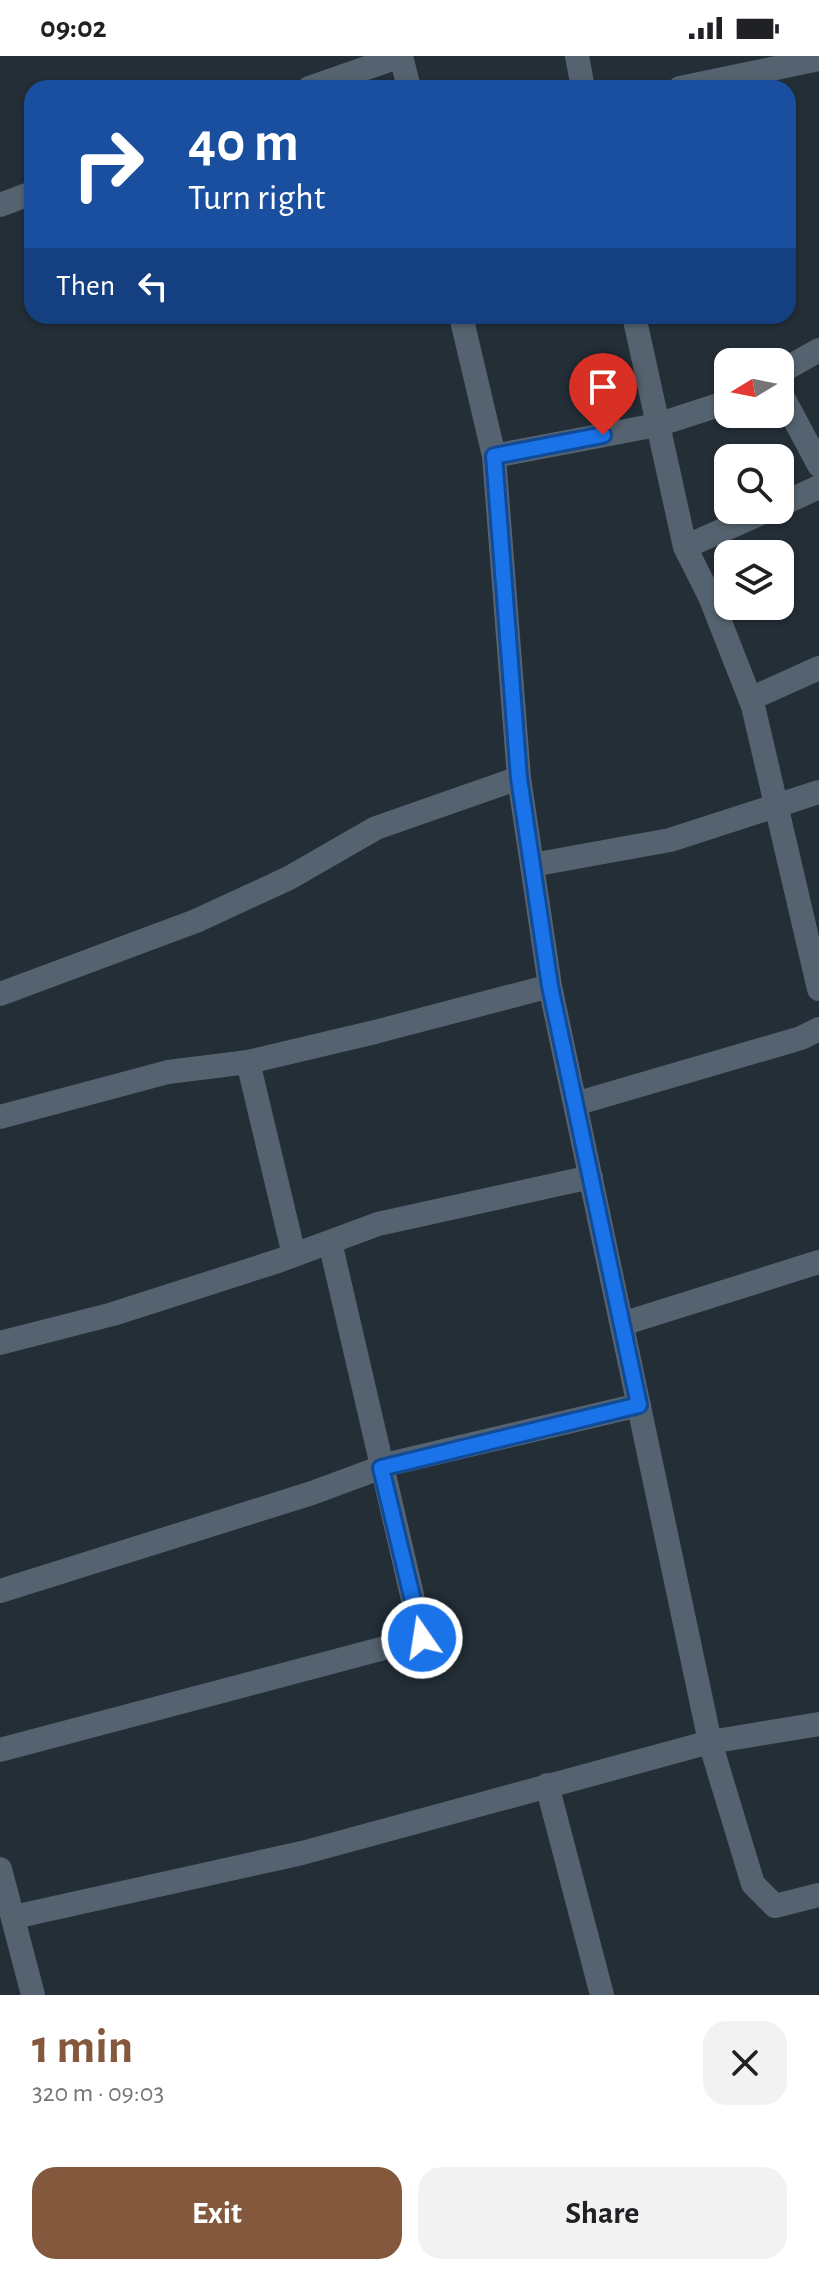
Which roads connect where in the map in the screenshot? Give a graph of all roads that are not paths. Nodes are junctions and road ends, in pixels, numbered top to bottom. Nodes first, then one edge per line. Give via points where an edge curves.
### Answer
1 (401, 56) edge
2 (577, 56) edge
3 (819, 59) edge
4 (332, 80) edge
5 (407, 80) edge
6 (582, 80) edge
7 (718, 80) edge
8 (24, 196) edge
9 (0, 205) edge
10 (463, 324) edge
11 (636, 324) edge
12 (819, 350) edge
13 (794, 364) edge
14 (714, 407) edge
15 (794, 418) edge
16 (657, 425) junction
17 (494, 456) junction
18 (819, 465) edge
19 (819, 487) edge
20 (794, 499) edge
21 (737, 524) edge
22 (685, 547) junction
23 (819, 668) edge
24 (750, 699) junction
25 (519, 778) junction
26 (819, 792) edge
27 (777, 805) junction
28 (532, 865) junction
29 (809, 903) edge
30 (550, 986) junction
31 (819, 989) edge
32 (0, 994) edge
33 (819, 1029) edge
34 (248, 1062) junction
35 (575, 1104) junction
36 (0, 1117) edge
37 (591, 1177) junction
38 (330, 1242) junction
39 (294, 1255) junction
40 (819, 1262) edge
41 (622, 1324) junction
42 (0, 1343) edge
43 (639, 1405) junction
44 (381, 1468) junction
45 (0, 1591) edge
46 (819, 1724) edge
47 (710, 1742) junction
48 (0, 1750) edge
49 (547, 1785) junction
50 (0, 1869) edge
51 (819, 1895) edge
52 (14, 1917) junction
53 (33, 1995) edge
54 (602, 1995) edge

1 - 4 street
1 - 5 street
2 - 6 street
3 - 7 street
8 - 9 street
10 - 17 street
11 - 16 street
12 - 13 street
14 - 16 street
15 - 18 street
16 - 17 street
16 - 22 street
17 - 25 street
19 - 20 street
21 - 22 street
22 - 24 street
23 - 24 street
24 - 27 street
25 - 28 street
25 - 32 street via 376,828 289,878 196,921
26 - 27 street
27 - 28 street via 670,840
27 - 29 street
28 - 30 street
29 - 31 street
30 - 34 street
30 - 35 street
33 - 35 street
34 - 36 street via 168,1072
34 - 39 street
35 - 37 street
37 - 38 street via 378,1224
37 - 41 street
38 - 39 street
38 - 44 street
39 - 42 street via 113,1314
40 - 41 street
41 - 43 street
43 - 44 street
43 - 47 street
44 - 45 street
44 - 48 street via 422,1638
46 - 47 street
47 - 49 street
47 - 51 street via 753,1884 775,1906
49 - 52 street via 302,1853
49 - 54 street
50 - 52 street
52 - 53 street

